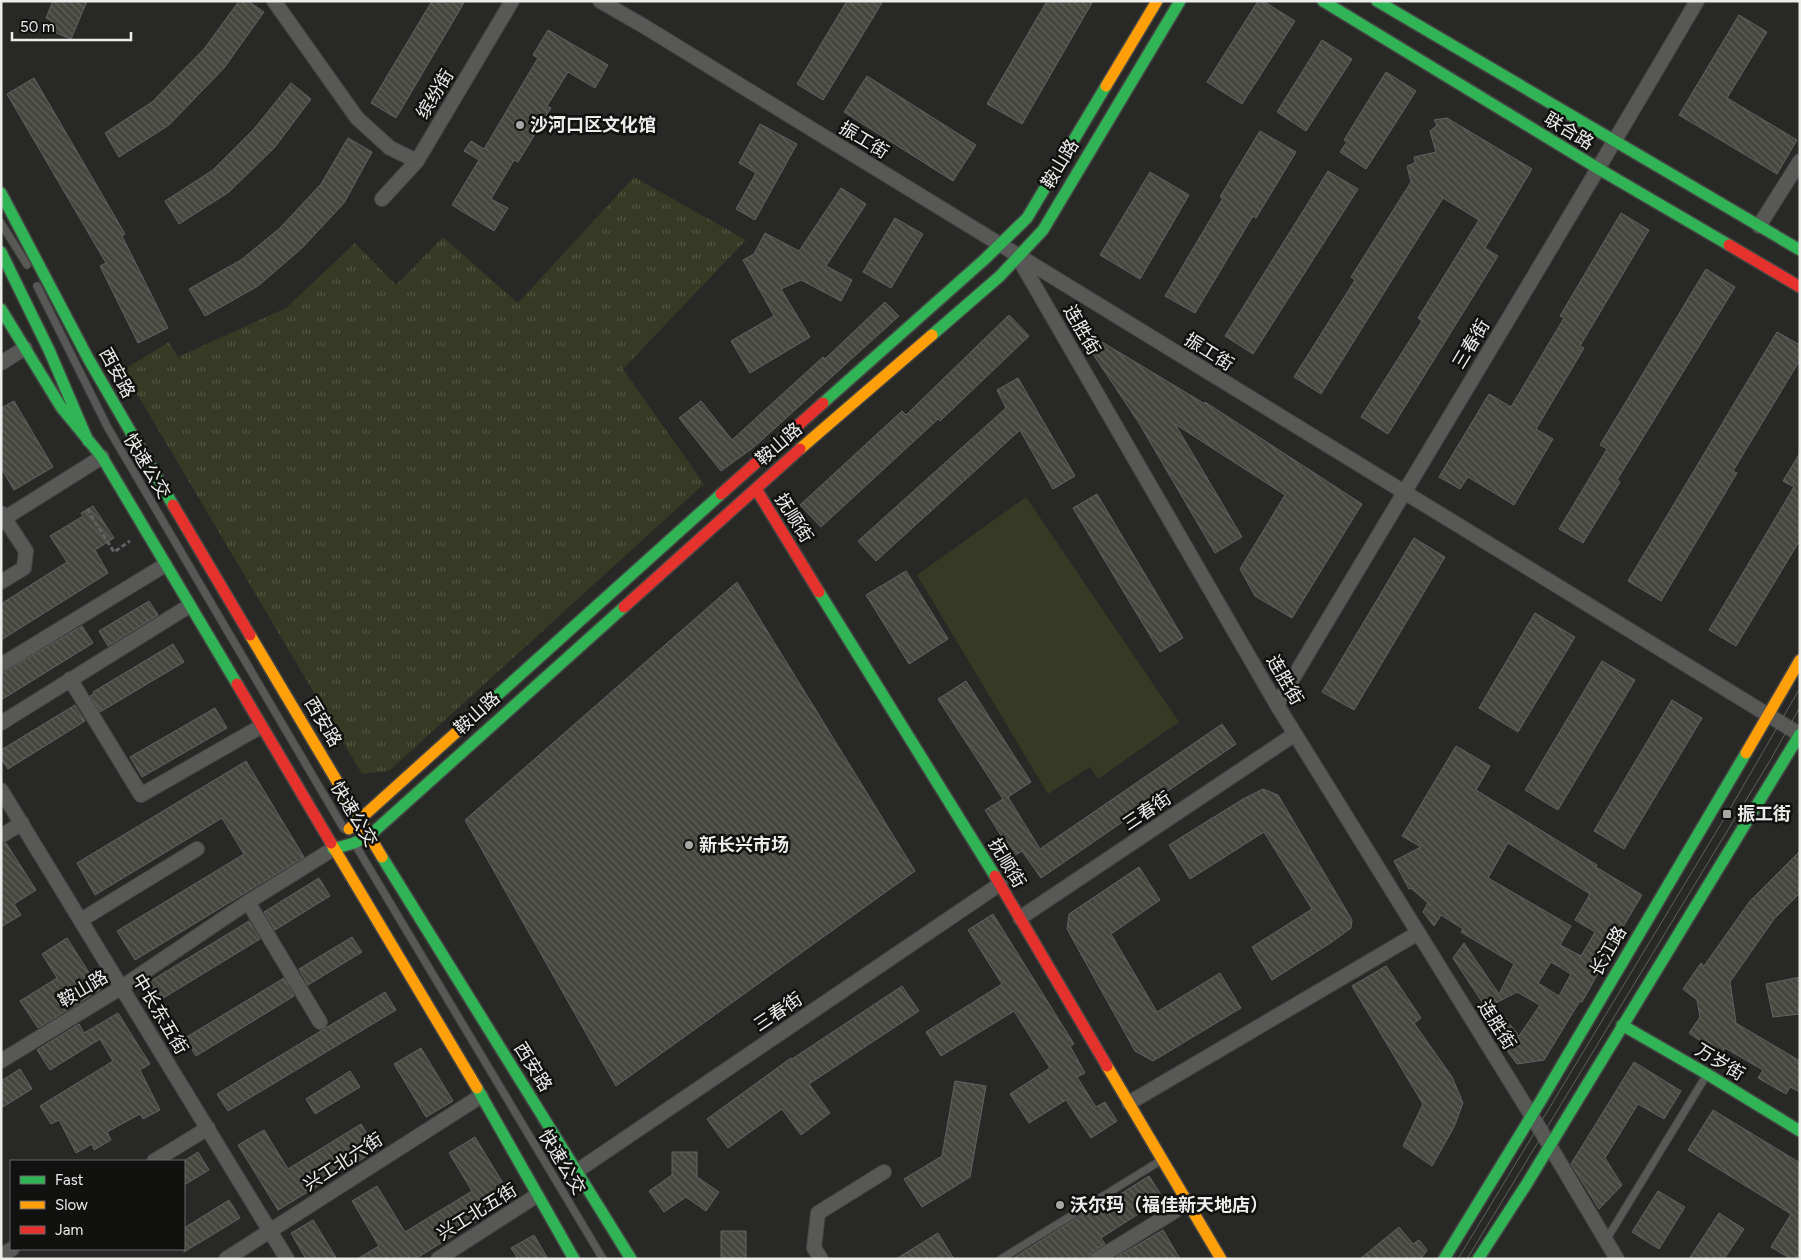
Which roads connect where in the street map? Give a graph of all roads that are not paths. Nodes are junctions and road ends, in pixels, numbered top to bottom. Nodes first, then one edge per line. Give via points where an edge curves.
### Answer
1 (274, 1) edge
2 (512, 1) edge
3 (600, 1) edge
4 (1157, 1) edge
5 (1180, 1) edge
6 (1323, 1) edge
7 (1377, 1) edge
8 (1697, 1) edge
9 (1615, 142) junction
10 (417, 161) junction
11 (1800, 161) edge
12 (1599, 169) junction
13 (1, 193) edge
14 (382, 199) dead end
15 (1, 223) edge
16 (1760, 226) junction
17 (1000, 245) junction
18 (1800, 250) edge
19 (1, 252) edge
20 (1018, 256) junction
21 (1800, 287) edge
22 (1, 309) edge
23 (25, 348) junction
24 (1, 363) edge
25 (88, 441) junction
26 (102, 457) junction
27 (756, 489) junction
28 (1403, 493) junction
29 (3, 516) edge
30 (165, 565) junction
31 (1, 582) edge
32 (189, 606) junction
33 (1800, 660) edge
34 (1, 665) edge
35 (70, 680) junction
36 (1277, 705) junction
37 (1767, 715) junction
38 (1, 722) edge
39 (260, 727) junction
40 (1295, 734) junction
41 (1800, 734) edge
42 (1, 790) edge
43 (360, 819) junction
44 (22, 823) junction
45 (346, 832) junction
46 (1, 836) edge
47 (369, 836) junction
48 (354, 843) junction
49 (197, 849) dead end
50 (333, 849) junction
51 (1000, 884) junction
52 (248, 902) junction
53 (1020, 918) junction
54 (81, 920) junction
55 (1418, 933) junction
56 (122, 987) junction
57 (320, 1022) dead end
58 (1622, 1025) junction
59 (1, 1061) edge
60 (1707, 1074) junction
61 (481, 1096) junction
62 (1129, 1103) junction
63 (1531, 1117) junction
64 (208, 1128) junction
65 (1800, 1130) edge
66 (1549, 1145) junction
67 (156, 1160) edge
68 (1163, 1160) junction
69 (577, 1170) junction
70 (884, 1172) dead end
71 (536, 1196) junction
72 (1188, 1203) junction
73 (270, 1232) junction
74 (1606, 1240) junction
75 (226, 1259) edge
76 (287, 1259) edge
77 (438, 1259) edge
78 (574, 1259) edge
79 (603, 1259) edge
80 (631, 1259) edge
81 (821, 1259) edge
82 (1001, 1259) edge
83 (1097, 1259) edge
84 (1221, 1259) edge
85 (1444, 1259) edge
86 (1478, 1259) edge
87 (1617, 1259) edge

1 - 10 street via 357,118 390,148
2 - 10 street, 缤纷街
3 - 17 street, 振工街
4 - 17 main road, 鞍山路 via 1027,218
5 - 20 main road, 鞍山路 via 1043,230
6 - 12 main road, 联合路
7 - 9 main road, 联合路
8 - 9 street, 三春街
9 - 12 street, 三春街
9 - 16 main road, 联合路
10 - 14 street, 缤纷街
11 - 16 street
12 - 21 main road, 联合路
12 - 28 street, 三春街
13 - 43 main road, 西安路 via 138,446
15 - 45 lane, 快速公交 via 28,268 108,428
16 - 18 main road, 联合路
17 - 20 street, 振工街
17 - 43 main road, 鞍山路
19 - 25 main road via 49,350
20 - 27 main road, 鞍山路 via 1000,276
20 - 28 street, 振工街
20 - 36 street, 连胜街
22 - 23 main road
23 - 24 street
23 - 25 main road via 61,407
25 - 26 main road
26 - 29 street
26 - 30 main road
27 - 47 main road, 鞍山路
27 - 51 main road, 抚顺街
28 - 36 street, 三春街
28 - 37 street, 振工街
29 - 31 street via 26,551 24,568
30 - 32 main road
30 - 34 street
32 - 35 street
32 - 39 main road
33 - 37 main road, 长江路
35 - 38 street
35 - 39 street via 141,795
36 - 40 street, 连胜街
37 - 41 street, 振工街
37 - 63 main road, 长江路
39 - 50 main road
40 - 53 street, 三春街
40 - 55 street, 连胜街
41 - 58 main road
42 - 44 street, 中长东五街
43 - 45 main road, 鞍山路
43 - 47 main road, 西安路
44 - 46 street
44 - 54 street, 中长东五街
45 - 48 lane, 快速公交
45 - 50 main road, 鞍山路
47 - 48 main road, 鞍山路
47 - 69 main road, 西安路
48 - 50 main road, 鞍山路
48 - 79 lane, 快速公交
49 - 54 street
50 - 52 street, 鞍山路
50 - 61 main road
51 - 53 main road, 抚顺街
51 - 69 street, 三春街
52 - 56 street, 鞍山路
52 - 57 street
53 - 62 main road, 抚顺街
54 - 56 street, 中长东五街
55 - 62 street
55 - 63 street, 连胜街
56 - 59 street, 鞍山路
56 - 64 street, 中长东五街
58 - 60 main road, 万岁街
58 - 66 main road
60 - 65 main road, 万岁街
60 - 74 lane
61 - 71 main road
61 - 73 street, 兴工北六街
62 - 68 main road, 抚顺街
63 - 66 street, 连胜街
63 - 85 main road, 长江路
64 - 67 street
64 - 73 street, 中长东五街
66 - 74 street
66 - 86 main road
68 - 72 main road, 抚顺街
68 - 82 lane
69 - 80 main road, 西安路
70 - 81 street via 818,1213 814,1248
71 - 77 street, 兴工北五街
71 - 78 main road
72 - 83 street
72 - 84 main road, 抚顺街
73 - 75 street, 兴工北六街
73 - 76 street, 中长东五街
74 - 87 street

